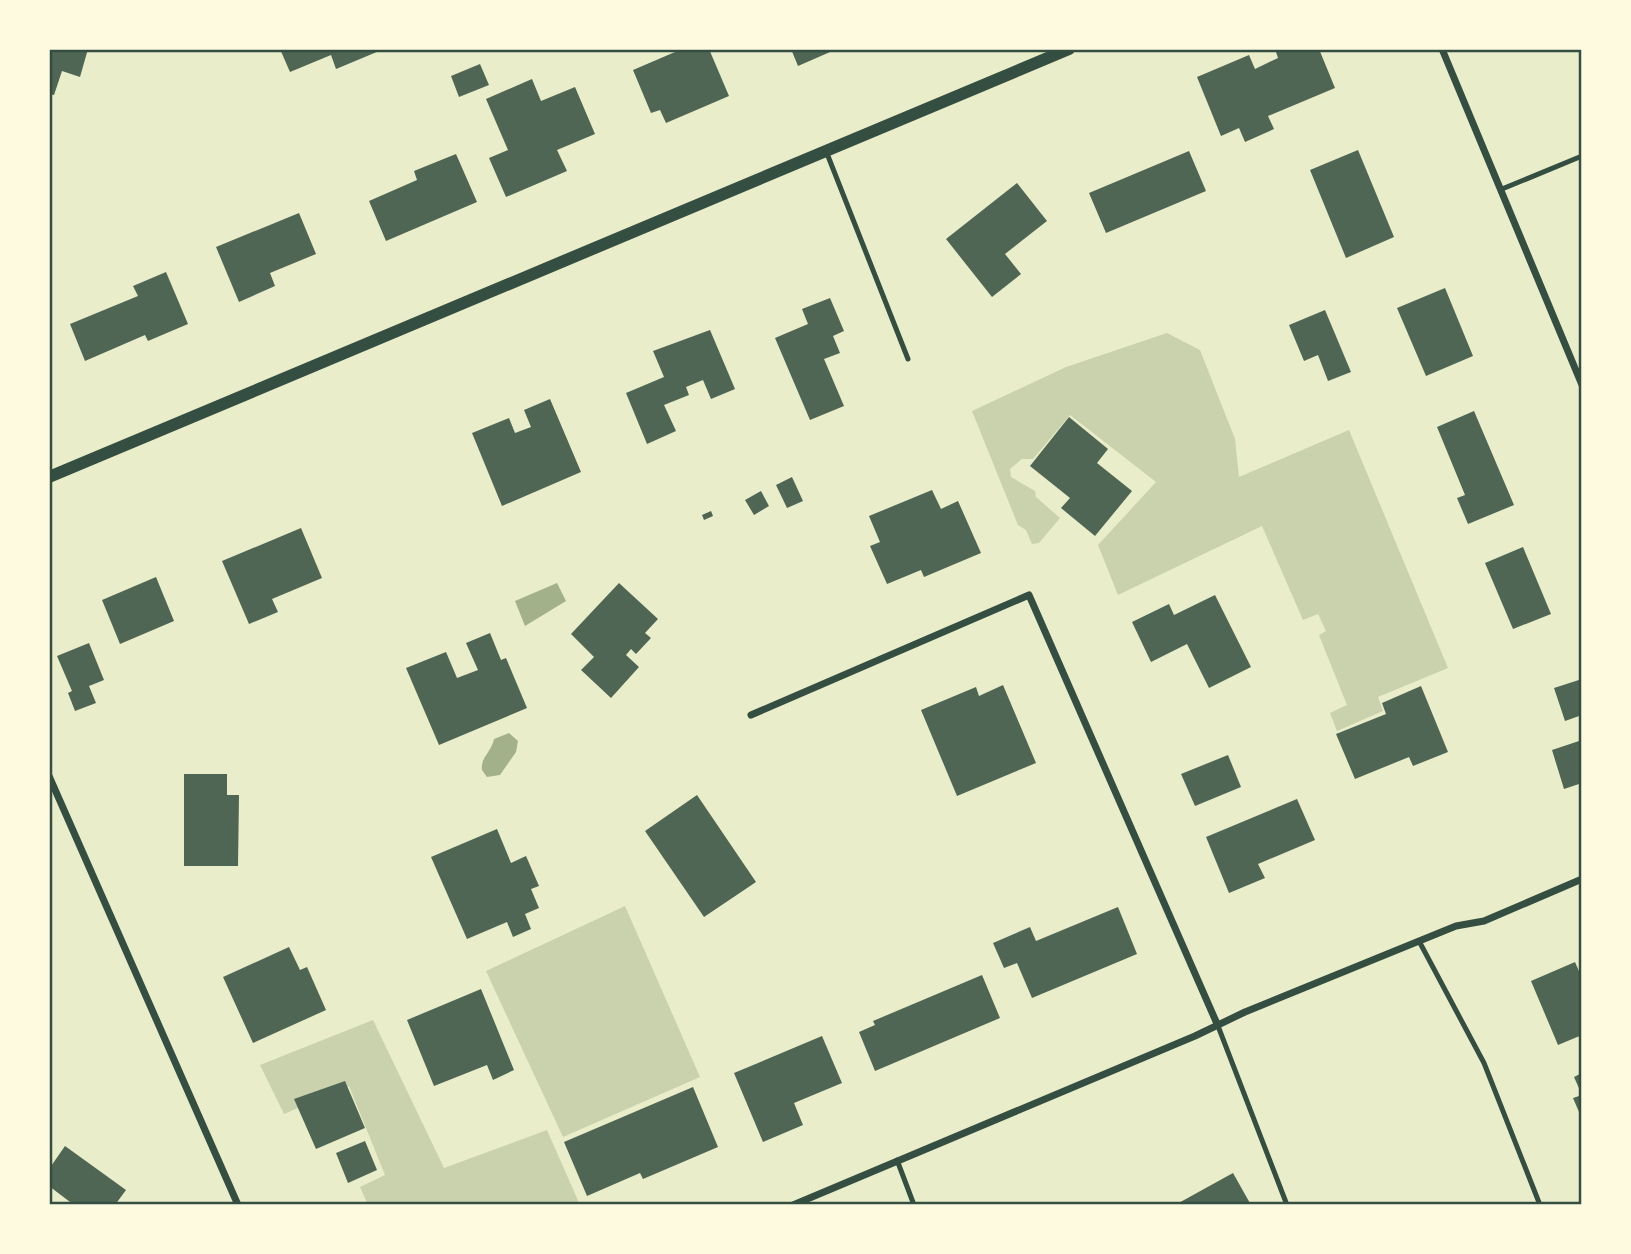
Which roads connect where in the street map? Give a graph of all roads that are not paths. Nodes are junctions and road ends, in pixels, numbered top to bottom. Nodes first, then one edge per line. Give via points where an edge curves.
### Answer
1 (1069, 49) edge
2 (1442, 49) edge
3 (826, 151) junction
4 (1582, 156) edge
5 (1502, 189) junction
6 (908, 359) dead end
7 (1582, 385) edge
8 (49, 477) edge
9 (751, 715) dead end
10 (49, 776) edge
11 (1582, 879) edge
12 (1419, 941) junction
13 (1218, 1026) junction
14 (897, 1160) junction
15 (237, 1205) edge
16 (793, 1205) edge
17 (914, 1205) edge
18 (1287, 1205) edge
19 (1541, 1205) edge

1 - 3 street
2 - 5 street
3 - 6 lane
3 - 8 street
4 - 5 lane
5 - 7 street
9 - 13 street via 1029,595
10 - 15 street
11 - 12 street via 1484,921
12 - 13 street
12 - 19 lane via 1484,1063
13 - 14 street
13 - 18 lane
14 - 16 street
14 - 17 lane

